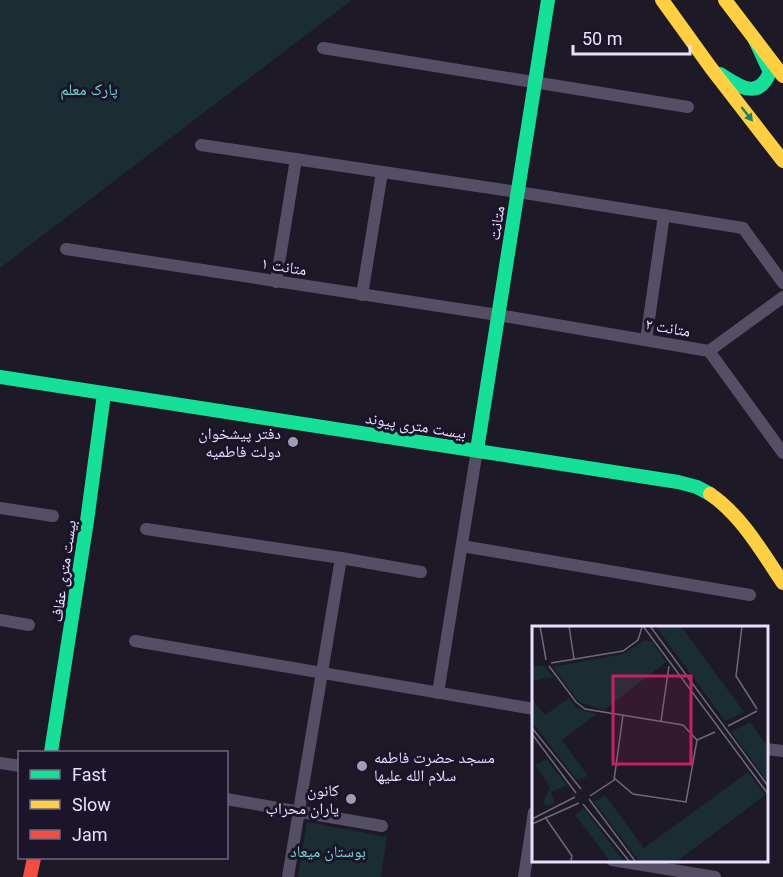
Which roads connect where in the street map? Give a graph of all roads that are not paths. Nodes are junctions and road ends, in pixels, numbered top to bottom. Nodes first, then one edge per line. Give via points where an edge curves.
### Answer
1 (548, 0) edge
2 (662, 0) edge
3 (725, 0) edge
4 (754, 40) junction
5 (323, 48) dead end
6 (711, 68) junction
7 (783, 76) edge
8 (535, 83) junction
9 (688, 107) dead end
10 (201, 146) dead end
11 (296, 159) junction
12 (783, 161) edge
13 (382, 172) junction
14 (518, 192) junction
15 (664, 215) junction
16 (66, 249) dead end
17 (276, 282) junction
18 (783, 283) edge
19 (362, 295) junction
20 (783, 297) edge
21 (498, 315) junction
22 (646, 340) junction
23 (709, 351) junction
24 (0, 377) edge
25 (104, 394) junction
26 (477, 450) junction
27 (783, 453) edge
28 (0, 508) edge
29 (53, 516) dead end
30 (147, 529) dead end
31 (462, 546) junction
32 (340, 558) junction
33 (421, 572) dead end
34 (783, 583) edge
35 (750, 595) dead end
36 (0, 620) edge
37 (29, 625) dead end
38 (135, 641) dead end
39 (322, 673) junction
40 (438, 693) junction
41 (532, 709) edge
42 (768, 748) edge
43 (51, 751) edge
44 (783, 751) edge
45 (0, 763) edge
46 (18, 766) edge
47 (228, 800) edge
48 (299, 811) junction
49 (532, 825) edge
50 (382, 826) dead end
51 (34, 859) edge
52 (618, 862) edge
53 (30, 877) edge
54 (288, 877) edge
55 (524, 877) edge
56 (715, 877) edge

1 - 8 street, متانت
2 - 6 street
3 - 4 street
4 - 6 street via 770,72 761,86 752,90 738,86
4 - 7 street
5 - 8 street
6 -> 12 street
8 - 9 street
8 - 14 street, متانت
10 - 11 street
11 - 13 street
11 - 17 street
13 - 14 street
13 - 19 street
14 - 15 street
14 - 21 street, متانت
15 - 18 street via 743,228
15 - 22 street
16 - 17 street, متانت ۱
17 - 19 street, متانت ۱
19 - 21 street, متانت ۱
20 - 23 street
21 - 22 street, متانت ۲
21 - 26 street, متانت
22 - 23 street, متانت ۲
23 - 27 street, متانت ۲
24 - 25 street, بیست متری پیوند
25 - 26 street, بیست متری پیوند
25 - 43 street, بیست متری عفاف
26 - 31 street
26 - 34 street, بیست متری پیوند via 699,488 735,514
28 - 29 street
30 - 32 street
31 - 35 street
31 - 40 street
32 - 33 street
32 - 39 street
36 - 37 street
38 - 39 street
39 - 40 street
39 - 48 street
40 - 41 street
42 - 44 street
45 - 46 street
47 - 48 street
48 - 50 street
48 - 54 street
49 - 55 street
51 - 53 street
52 - 56 street

